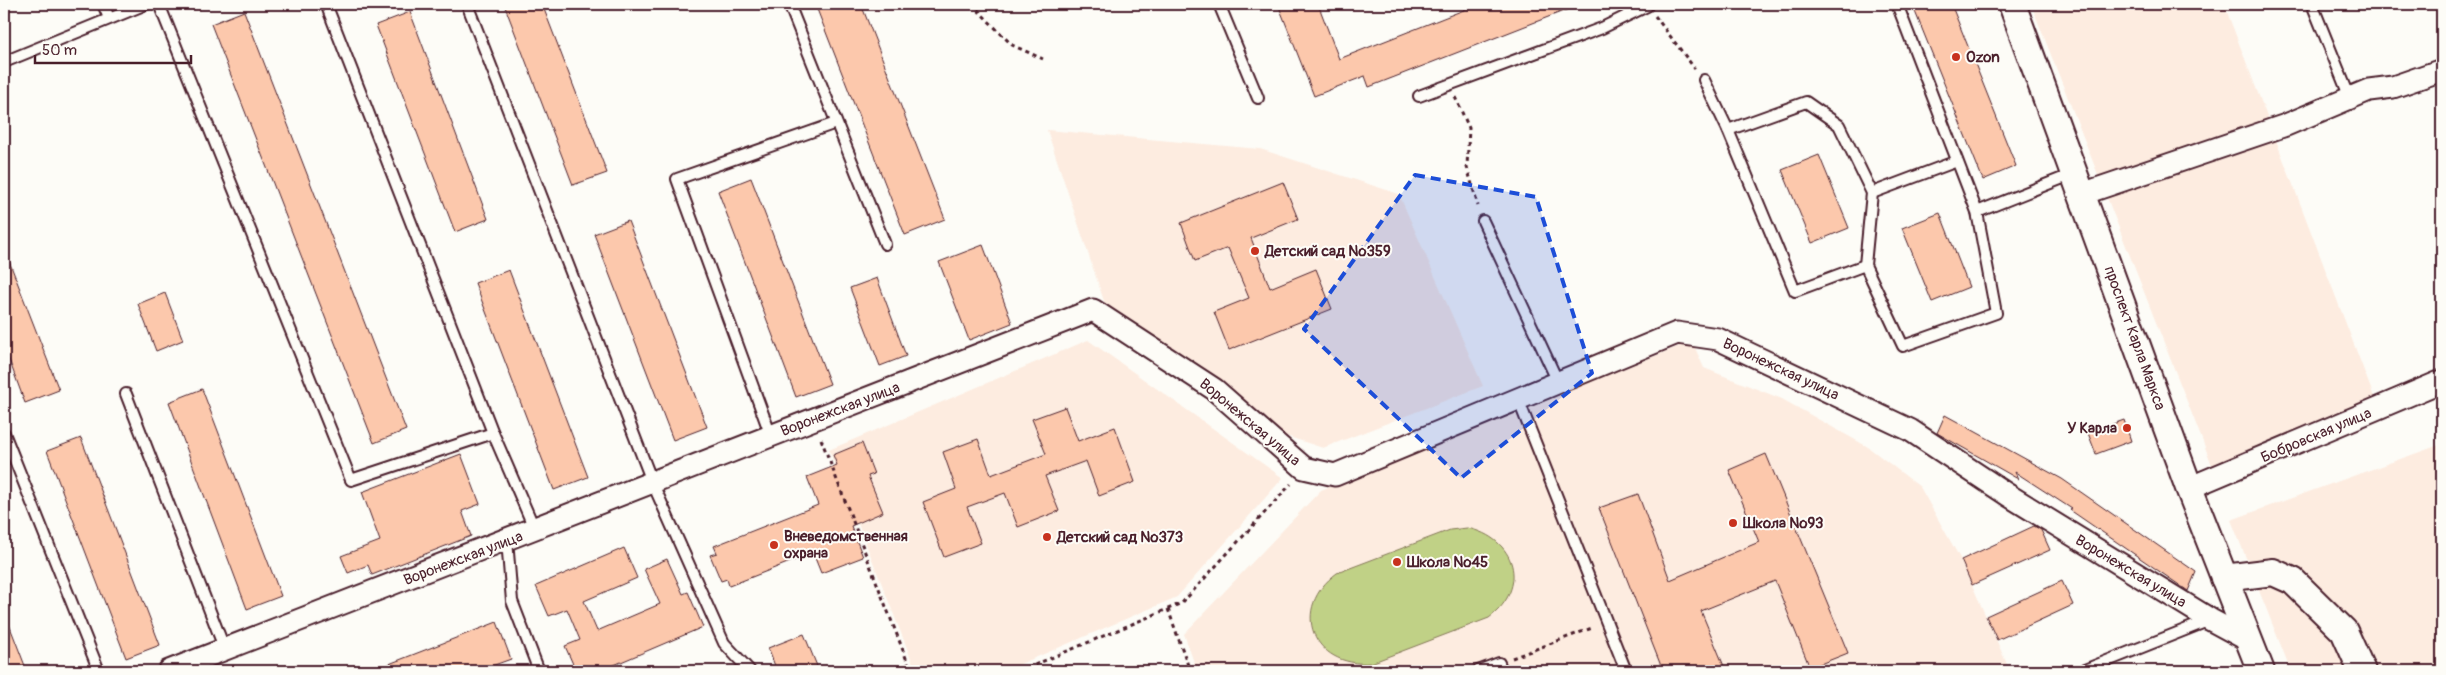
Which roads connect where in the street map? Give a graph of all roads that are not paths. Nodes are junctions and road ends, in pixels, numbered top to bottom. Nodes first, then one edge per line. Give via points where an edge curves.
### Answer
1 (103, 4) edge
2 (146, 4) edge
3 (159, 4) edge
4 (326, 4) edge
5 (467, 4) edge
6 (789, 4) edge
7 (1219, 4) edge
8 (1897, 4) edge
9 (2012, 4) edge
10 (2312, 4) edge
11 (1647, 5) edge
12 (109, 18) junction
13 (4, 62) edge
14 (2442, 70) edge
15 (1704, 80) road end
16 (1419, 96) dead end
17 (1258, 98) dead end
18 (2350, 98) junction
19 (836, 123) junction
20 (1728, 130) junction
21 (1957, 161) junction
22 (2078, 184) junction
23 (1872, 193) junction
24 (1977, 212) junction
25 (1483, 222) road end
26 (885, 244) dead end
27 (1865, 265) junction
28 (2442, 381) edge
29 (1558, 382) junction
30 (126, 394) dead end
31 (1518, 399) junction
32 (4, 433) edge
33 (493, 433) junction
34 (770, 436) junction
35 (653, 484) junction
36 (2189, 488) junction
37 (535, 530) junction
38 (506, 540) junction
39 (2224, 578) junction
40 (2211, 620) junction
41 (2248, 640) junction
42 (225, 650) junction
43 (1501, 667) edge
44 (99, 671) edge
45 (169, 671) edge
46 (539, 671) edge
47 (750, 671) edge
48 (1478, 671) edge
49 (1626, 671) edge
50 (2082, 671) edge
51 (2261, 671) edge
52 (2362, 671) edge

1 - 12 lane
2 - 12 lane
3 - 33 lane via 351,480
4 - 33 lane
5 - 35 lane
6 - 19 lane
7 - 17 lane
8 - 21 lane
9 - 22 street, проспект Карла Маркса
10 - 18 lane
11 - 16 lane via 1602,28
12 - 13 lane
14 - 18 street
15 - 20 lane
18 - 22 street via 2286,125
19 - 26 lane
19 - 34 lane via 677,179
20 - 23 lane via 1806,102 1838,125
20 - 27 lane via 1795,291
21 - 23 lane
21 - 24 lane
22 - 24 lane
22 - 36 street, проспект Карла Маркса
23 - 27 lane
24 - 27 lane via 1996,313 1903,346
25 - 29 lane
28 - 36 street, Бобровская улица
29 - 31 street, Воронежская улица
29 - 40 street, Воронежская улица via 1677,333 1718,339 1910,430 2008,495
30 - 42 lane
31 - 34 street, Воронежская улица via 1335,475 1304,468 1214,389 1093,310
31 - 49 lane
32 - 44 lane
33 - 37 lane
34 - 35 street, Воронежская улица
35 - 37 street, Воронежская улица
35 - 47 lane via 724,643
36 - 39 street, проспект Карла Маркса
37 - 38 street, Воронежская улица
38 - 42 street, Воронежская улица
38 - 46 lane via 512,602
39 - 41 street, проспект Карла Маркса
39 - 52 street via 2273,572 2293,581 2344,632
40 - 41 street, Воронежская улица
40 - 50 lane
41 - 51 street, проспект Карла Маркса
42 - 45 street, Воронежская улица
43 - 48 lane

